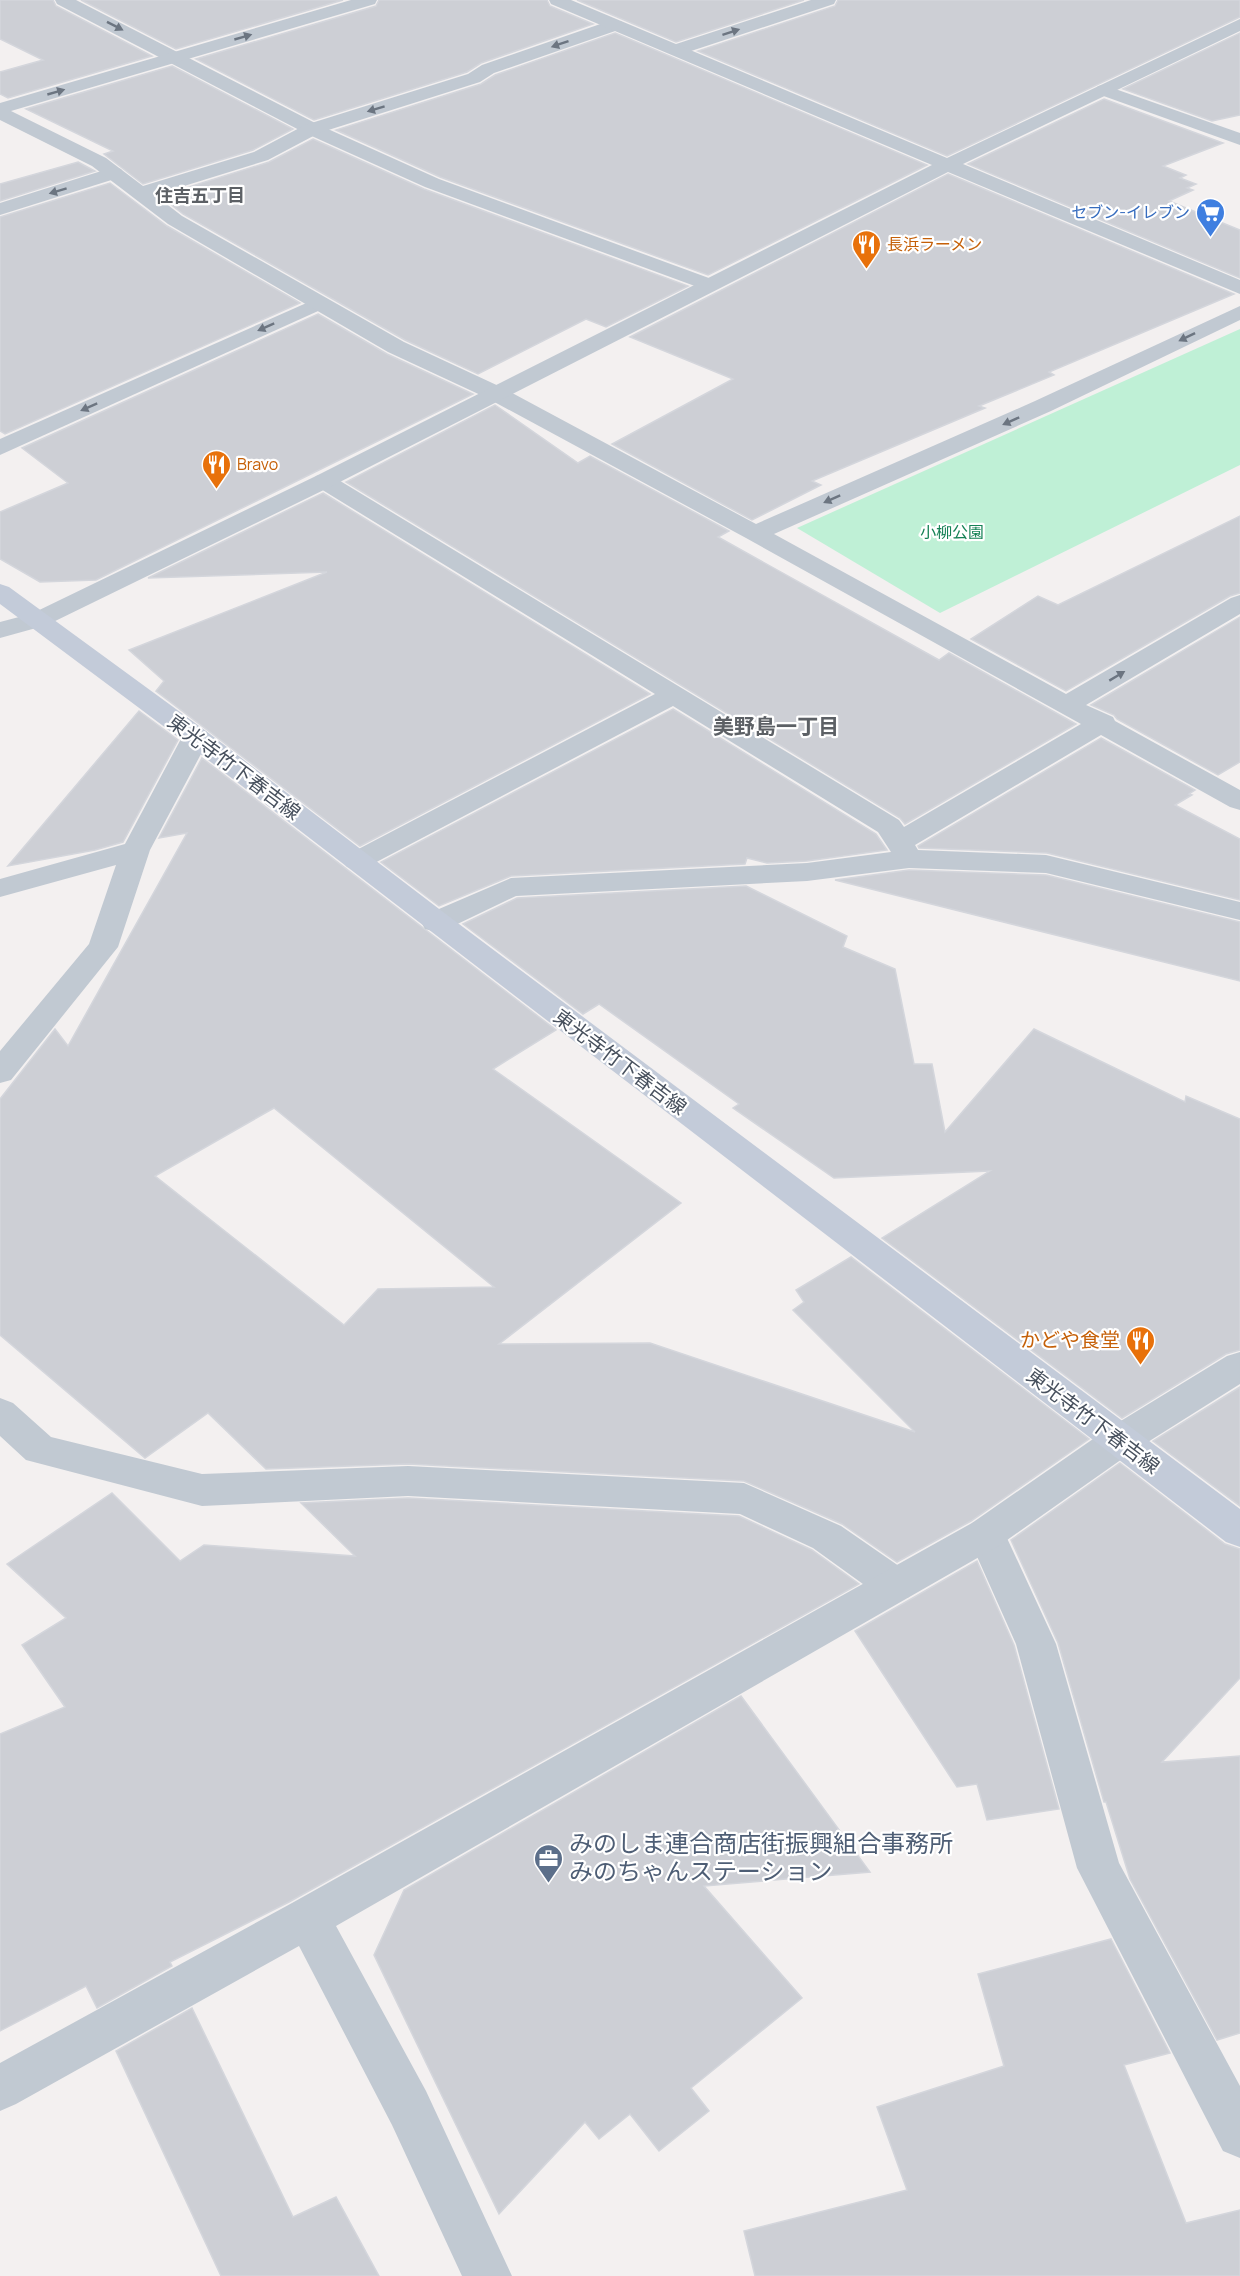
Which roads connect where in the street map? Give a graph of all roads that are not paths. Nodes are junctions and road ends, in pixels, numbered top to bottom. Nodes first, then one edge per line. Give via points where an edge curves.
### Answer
1 (63, 0) edge
2 (369, 0) edge
3 (557, 0) edge
4 (828, 0) edge
5 (1240, 24) edge
6 (615, 25) junction
7 (676, 50) junction
8 (176, 57) junction
9 (1104, 90) junction
10 (0, 111) edge
11 (312, 129) junction
12 (1240, 139) edge
13 (947, 165) junction
14 (114, 173) junction
15 (141, 193) junction
16 (0, 209) edge
17 (710, 285) junction
18 (1240, 288) edge
19 (320, 303) junction
20 (1240, 312) edge
21 (495, 393) junction
22 (0, 448) edge
23 (324, 481) junction
24 (755, 533) junction
25 (0, 592) edge
26 (1240, 603) edge
27 (38, 621) junction
28 (0, 630) edge
29 (674, 695) junction
30 (1066, 705) junction
31 (1102, 723) junction
32 (196, 737) junction
33 (1240, 801) edge
34 (136, 850) junction
35 (904, 850) junction
36 (357, 861) junction
37 (0, 888) edge
38 (1240, 911) edge
39 (435, 922) junction
40 (0, 1072) edge
41 (1240, 1366) edge
42 (0, 1413) edge
43 (1119, 1441) junction
44 (1240, 1531) edge
45 (986, 1534) junction
46 (896, 1586) junction
47 (308, 1918) junction
48 (0, 2088) edge
49 (1240, 2134) edge
50 (487, 2276) edge

1 -> 8 street
8 -> 2 street
3 - 6 street
7 -> 4 street
5 - 9 street
6 - 7 street
6 -> 11 street via 488,69 474,78
7 - 13 street
10 -> 8 street
8 - 11 street
9 - 12 street
9 - 13 street
10 - 14 street
11 - 15 street via 261,156
11 - 17 street via 432,183
13 - 17 street
13 - 18 street
14 - 15 street
14 -> 16 street
15 - 19 street via 175,220
17 - 21 street
19 - 21 street via 396,346
19 -> 22 street
20 -> 24 street via 1043,406
21 - 23 street
21 - 24 street
23 - 27 street
23 - 29 street
24 - 30 street
25 - 27 main road, 東光寺竹下春吉線
30 -> 26 street
27 - 28 street
27 - 32 main road, 東光寺竹下春吉線
29 - 35 street via 889,826
29 - 36 street
30 - 31 street
31 - 33 street
31 - 35 street
32 - 34 street
32 - 36 main road, 東光寺竹下春吉線
34 - 37 street
34 - 40 street via 103,947
35 - 38 street via 1046,864
35 - 39 street via 807,872 512,887
36 - 39 main road, 東光寺竹下春吉線
39 - 43 main road, 東光寺竹下春吉線
41 - 43 street
42 - 46 street via 39,1449 202,1490 408,1481 744,1499 827,1537
43 - 44 main road, 東光寺竹下春吉線
43 - 45 street
45 - 46 street
45 - 49 street via 1036,1644 1099,1868
46 - 47 street
47 - 48 street
47 - 50 street via 409,2108

